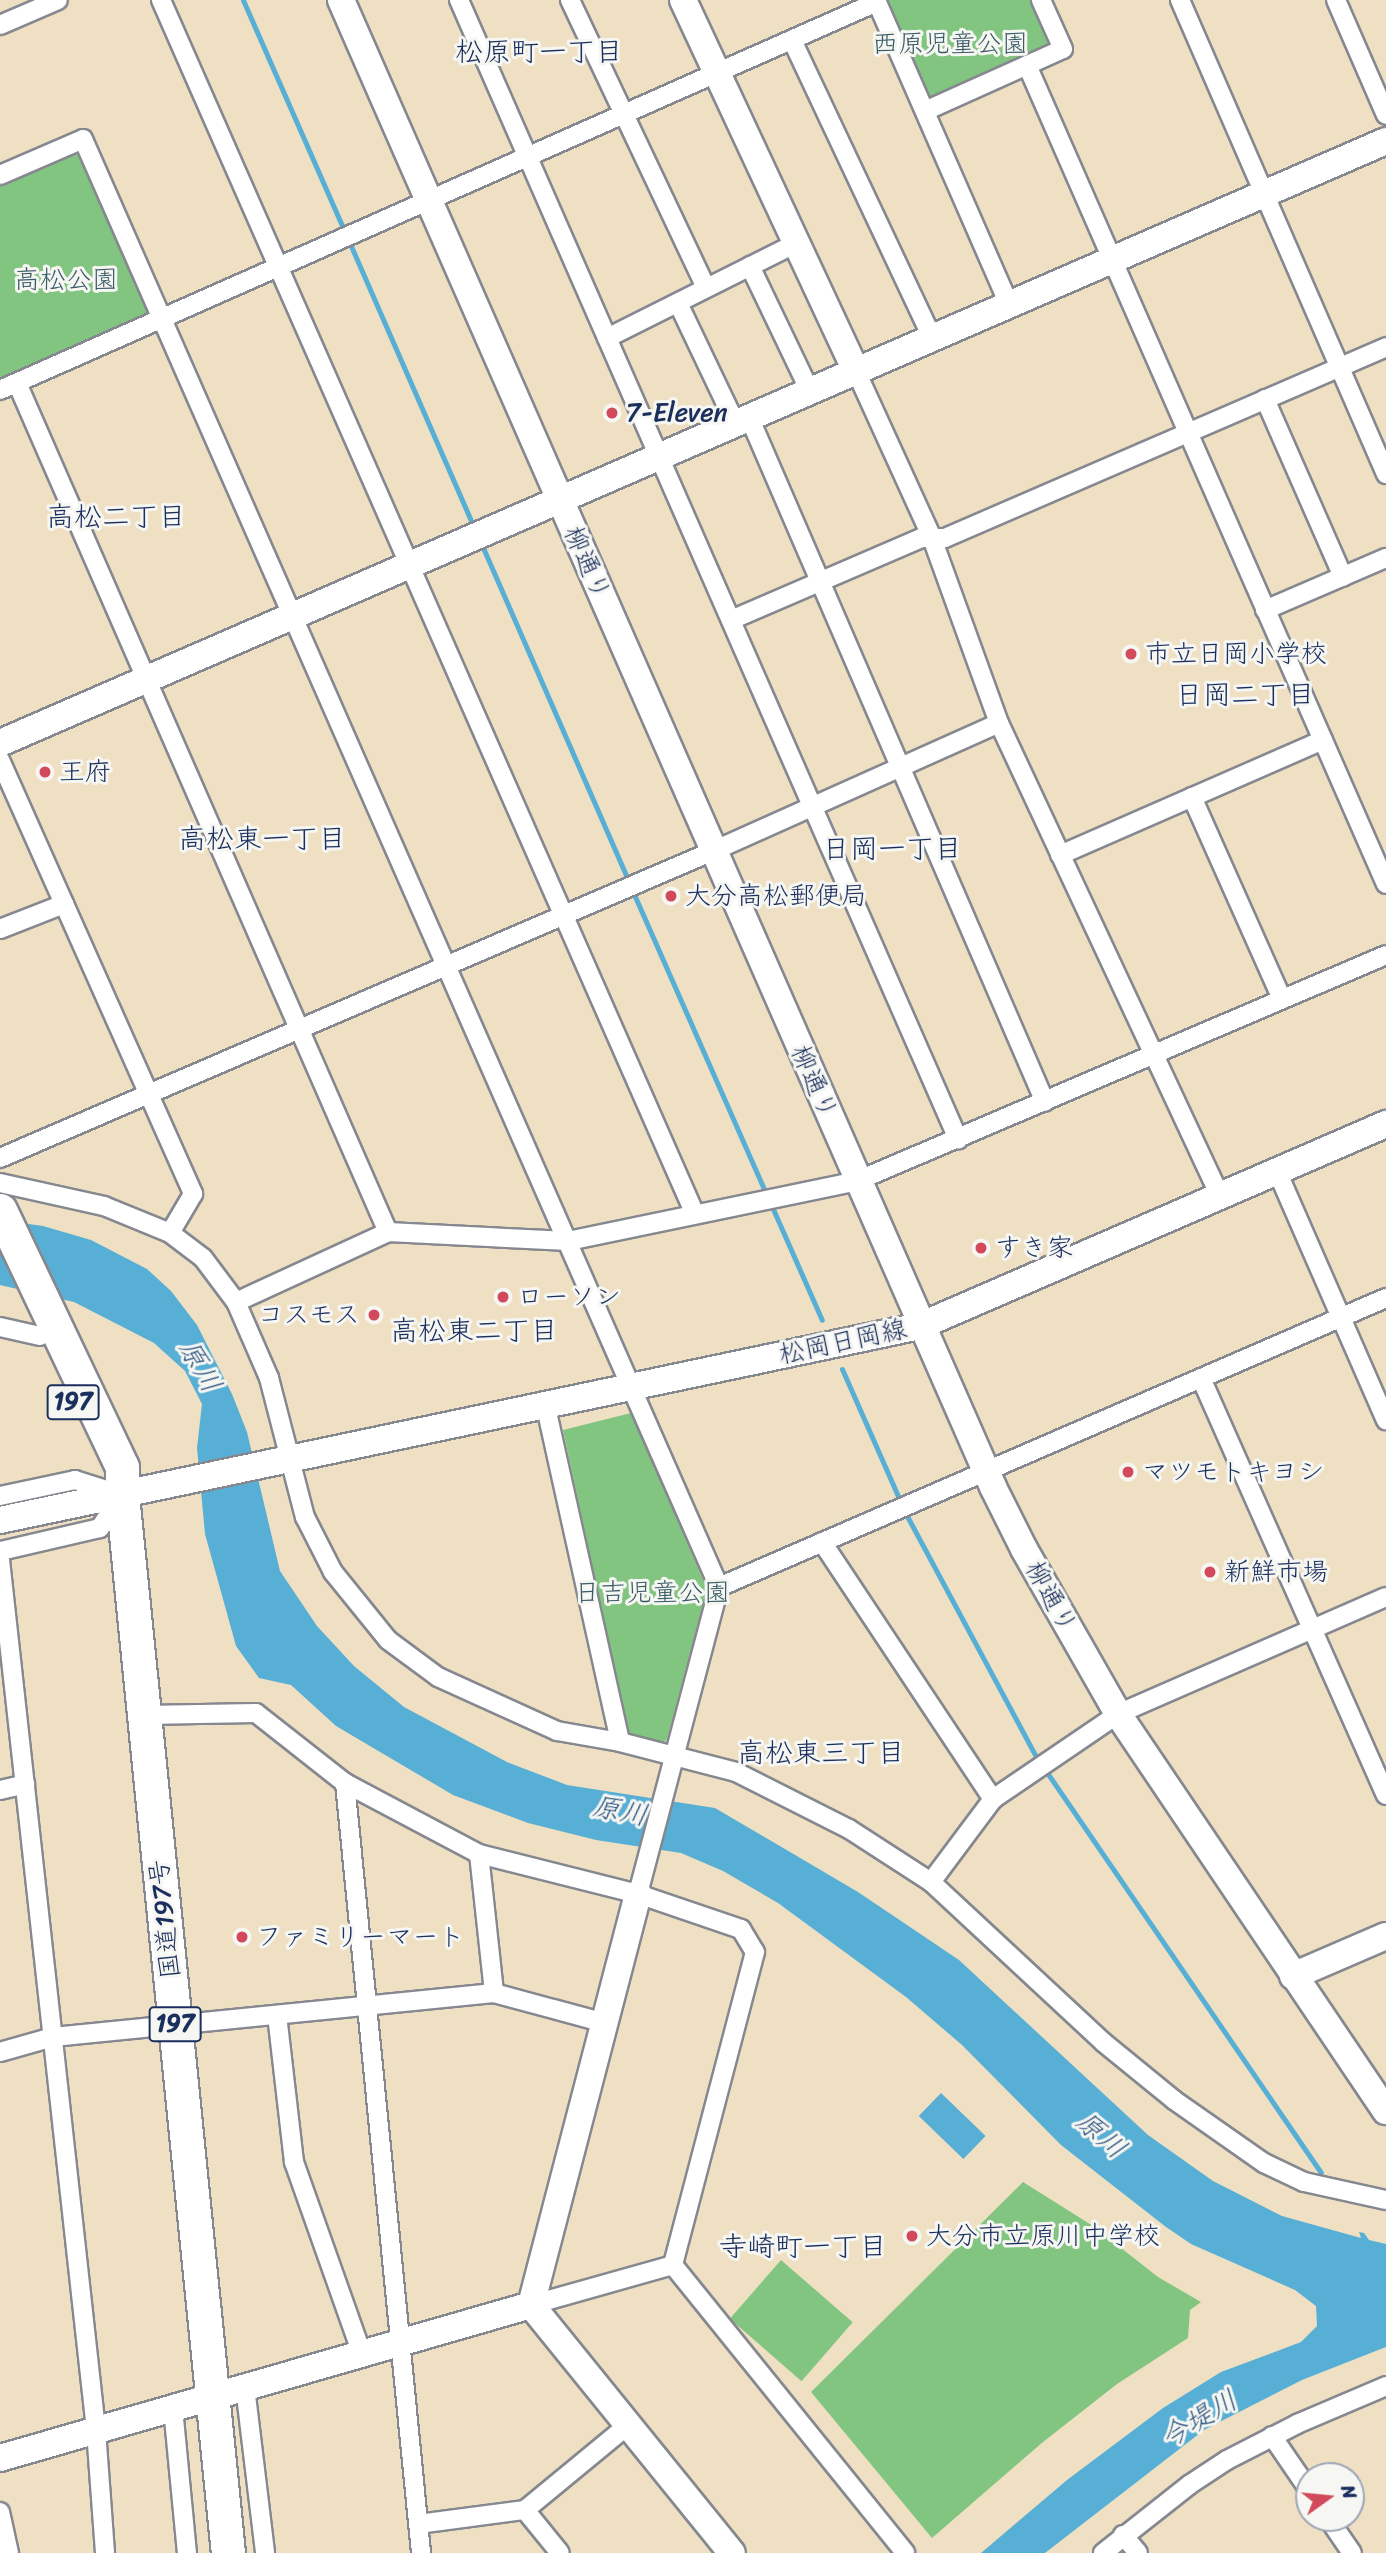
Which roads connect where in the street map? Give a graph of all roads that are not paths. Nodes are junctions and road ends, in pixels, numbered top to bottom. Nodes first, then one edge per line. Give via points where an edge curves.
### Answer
1 (58, 0) edge
2 (161, 0) edge
3 (341, 0) edge
4 (459, 0) edge
5 (570, 0) edge
6 (683, 0) edge
7 (1041, 0) edge
8 (1180, 0) edge
9 (1336, 0) edge
10 (877, 1) edge
11 (0, 25) edge
12 (792, 40) junction
13 (1027, 65) junction
14 (717, 73) junction
15 (925, 111) junction
16 (624, 114) junction
17 (1386, 115) edge
18 (1386, 141) edge
19 (528, 157) junction
20 (0, 175) edge
21 (1264, 194) junction
22 (429, 201) junction
23 (797, 243) junction
24 (1112, 260) junction
25 (750, 266) junction
26 (279, 267) junction
27 (706, 288) junction
28 (678, 303) junction
29 (1009, 305) junction
30 (163, 318) junction
31 (607, 338) junction
32 (932, 338) junction
33 (1386, 347) edge
34 (1339, 367) junction
35 (856, 371) junction
36 (17, 383) junction
37 (0, 390) edge
38 (810, 391) junction
39 (1265, 399) junction
40 (743, 420) junction
41 (1188, 433) junction
42 (659, 457) junction
43 (1386, 474) edge
44 (559, 500) junction
45 (932, 538) junction
46 (1386, 558) edge
47 (410, 565) junction
48 (1343, 577) junction
49 (822, 581) junction
50 (1265, 610) junction
51 (293, 616) junction
52 (731, 620) junction
53 (146, 680) junction
54 (999, 723) junction
55 (1323, 740) junction
56 (0, 743) edge
57 (0, 760) edge
58 (900, 767) junction
59 (1192, 797) junction
60 (813, 807) junction
61 (713, 851) junction
62 (1060, 855) junction
63 (1386, 884) edge
64 (64, 904) junction
65 (563, 914) junction
66 (0, 929) edge
67 (1386, 954) edge
68 (446, 964) junction
69 (1282, 999) junction
70 (299, 1028) junction
71 (1154, 1055) junction
72 (148, 1094) junction
73 (1045, 1102) junction
74 (1386, 1124) edge
75 (958, 1139) junction
76 (0, 1158) edge
77 (1277, 1171) junction
78 (857, 1181) junction
79 (0, 1183) edge
80 (1220, 1196) junction
81 (0, 1210) edge
82 (695, 1214) junction
83 (388, 1232) junction
84 (170, 1233) junction
85 (568, 1241) junction
86 (0, 1247) edge
87 (1386, 1298) edge
88 (236, 1301) junction
89 (1341, 1317) junction
90 (38, 1318) junction
91 (920, 1326) junction
92 (0, 1328) edge
93 (1201, 1378) junction
94 (631, 1385) junction
95 (545, 1403) junction
96 (1386, 1420) edge
97 (280, 1461) junction
98 (986, 1472) junction
99 (122, 1494) junction
100 (0, 1496) edge
101 (0, 1520) edge
102 (822, 1542) junction
103 (0, 1551) edge
104 (0, 1560) edge
105 (719, 1587) junction
106 (1386, 1597) edge
107 (1313, 1629) junction
108 (1118, 1714) junction
109 (144, 1715) junction
110 (620, 1742) junction
111 (674, 1757) junction
112 (345, 1783) junction
113 (24, 1784) junction
114 (0, 1790) edge
115 (1386, 1795) edge
116 (993, 1799) junction
117 (479, 1854) junction
118 (931, 1882) junction
119 (641, 1883) junction
120 (1386, 1936) edge
121 (1293, 1976) junction
122 (494, 1993) junction
123 (367, 2006) junction
124 (277, 2015) junction
125 (605, 2023) junction
126 (175, 2025) junction
127 (52, 2037) junction
128 (0, 2052) edge
129 (1386, 2111) edge
130 (1386, 2200) edge
131 (673, 2264) junction
132 (531, 2305) junction
133 (400, 2342) junction
134 (362, 2354) junction
135 (1386, 2386) edge
136 (245, 2387) junction
137 (213, 2397) junction
138 (173, 2408) junction
139 (628, 2425) junction
140 (96, 2430) junction
141 (1272, 2436) junction
142 (0, 2458) edge
143 (1295, 2470) edge
144 (525, 2510) junction
145 (0, 2512) edge
146 (418, 2524) junction
147 (1338, 2532) edge
148 (1123, 2535) junction
149 (9, 2553) edge
150 (105, 2553) edge
151 (187, 2553) edge
152 (228, 2553) edge
153 (265, 2553) edge
154 (421, 2553) edge
155 (560, 2553) edge
156 (732, 2553) edge
157 (905, 2553) edge
158 (1103, 2553) edge
159 (1138, 2553) edge
160 (1352, 2553) edge

1 - 11 street
2 - 26 street
3 - 22 street, 柳通り
4 - 19 street
5 - 16 street
6 - 14 street
7 - 13 street via 1063,49
8 - 21 street
9 - 17 street
10 - 12 street
10 - 15 street
12 - 14 street
12 - 32 street
13 - 15 street
13 - 24 street
14 - 16 street
14 - 23 street
15 - 29 street
16 - 19 street
16 - 27 street
18 - 21 street
19 - 22 street
19 - 31 street
20 - 30 street via 83,139
21 - 24 street
21 - 34 street
22 - 26 street
22 - 44 street, 柳通り
23 - 25 street
23 - 35 street
24 - 29 street
24 - 41 street
25 - 27 street
25 - 38 street
26 - 30 street
26 - 47 street
27 - 28 street
28 - 31 street
28 - 40 street via 731,414
29 - 32 street
30 - 36 street
30 - 51 street
31 - 42 street
32 - 35 street
33 - 34 street
34 - 39 street
34 - 43 street
35 - 38 street
35 - 45 street
36 - 37 street
36 - 53 street
38 - 40 street
39 - 41 street
39 - 48 street
40 - 42 street
40 - 49 street via 753,426
41 - 45 street via 945,538
41 - 50 street
42 - 44 street
42 - 52 street
44 - 47 street
44 - 61 street, 柳通り
45 - 49 street via 921,538
45 - 54 street
46 - 48 street
47 - 51 street
47 - 65 street
48 - 50 street
49 - 52 street
49 - 58 street
50 - 55 street
51 - 53 street
51 - 68 street
52 - 60 street
53 - 56 street
53 - 70 street
54 - 58 street
54 - 62 street
55 - 59 street
55 - 63 street
57 - 64 street
58 - 60 street
58 - 73 street
59 - 62 street
59 - 69 street
60 - 61 street
60 - 75 street
61 - 65 street
61 - 78 street, 柳通り
62 - 71 street
64 - 66 street
64 - 72 street
65 - 68 street
65 - 82 street
67 - 69 street
68 - 70 street
68 - 85 street
69 - 71 street
70 - 72 street
70 - 83 street
71 - 73 street
71 - 80 street
72 - 76 street
72 - 84 street via 193,1194
73 - 75 street
74 - 77 street, 松岡日岡線
75 - 78 street
77 - 80 street, 松岡日岡線
77 - 89 street
78 - 82 street
78 - 91 street, 柳通り
79 - 84 street via 104,1206
80 - 91 street, 松岡日岡線
81 - 90 highway, 国道197号 / 197
82 - 85 street
83 - 85 street
83 - 88 street
84 - 88 street via 203,1258
85 - 94 street
86 - 90 highway, 国道197号 / 197
87 - 89 street
88 - 97 street via 269,1378
89 - 93 street
89 - 96 street
90 - 92 street
90 - 99 highway, 国道197号 / 197 via 122,1467
91 - 94 street, 松岡日岡線
91 - 98 street, 柳通り
93 - 98 street
93 - 107 street
94 - 95 street, 松岡日岡線
94 - 105 street
95 - 97 street, 松岡日岡線
95 - 110 street
97 - 99 street, 松岡日岡線
97 - 110 street via 333,1572 388,1640 438,1677 489,1702 557,1731
98 - 102 street
98 - 108 street, 柳通り via 1024,1549
99 - 100 street via 75,1480
99 - 101 street
99 - 103 street via 100,1528
99 - 109 highway, 国道197号 / 197
102 - 105 street
102 - 116 street
104 - 113 street
105 - 111 street
106 - 107 street
107 - 108 street
107 - 115 street
108 - 116 street
108 - 121 street, 柳通り
109 - 112 street via 256,1713
109 - 126 highway, 国道197号 / 197
110 - 111 street
111 - 118 street via 746,1777 849,1829
111 - 119 street
112 - 117 street
112 - 123 street
113 - 114 street
113 - 127 street
116 - 118 street
117 - 119 street
117 - 122 street
118 - 130 street via 1103,2042 1174,2100 1264,2163 1304,2182
119 - 125 street
119 - 131 street via 741,1929 755,1952
120 - 121 street
121 - 129 street, 柳通り
122 - 123 street
122 - 125 street
123 - 124 street
123 - 133 street
124 - 126 street
124 - 134 street via 290,2147
125 - 132 street
126 - 127 street
126 - 137 highway, 国道197号 / 197
127 - 128 street
127 - 140 street
131 - 132 street
131 - 157 street
132 - 133 street
132 - 139 street
133 - 134 street
133 - 146 street
134 - 136 street
135 - 141 street
136 - 137 street
136 - 153 street
137 - 138 street
137 - 152 highway, 国道197号 / 197
138 - 140 street
138 - 151 street
139 - 144 street
139 - 156 street
140 - 142 street
140 - 150 street
141 - 143 street
141 - 148 street via 1189,2485
144 - 146 street
144 - 155 street
145 - 149 street
146 - 154 street
147 - 160 street
148 - 158 street
148 - 159 street

